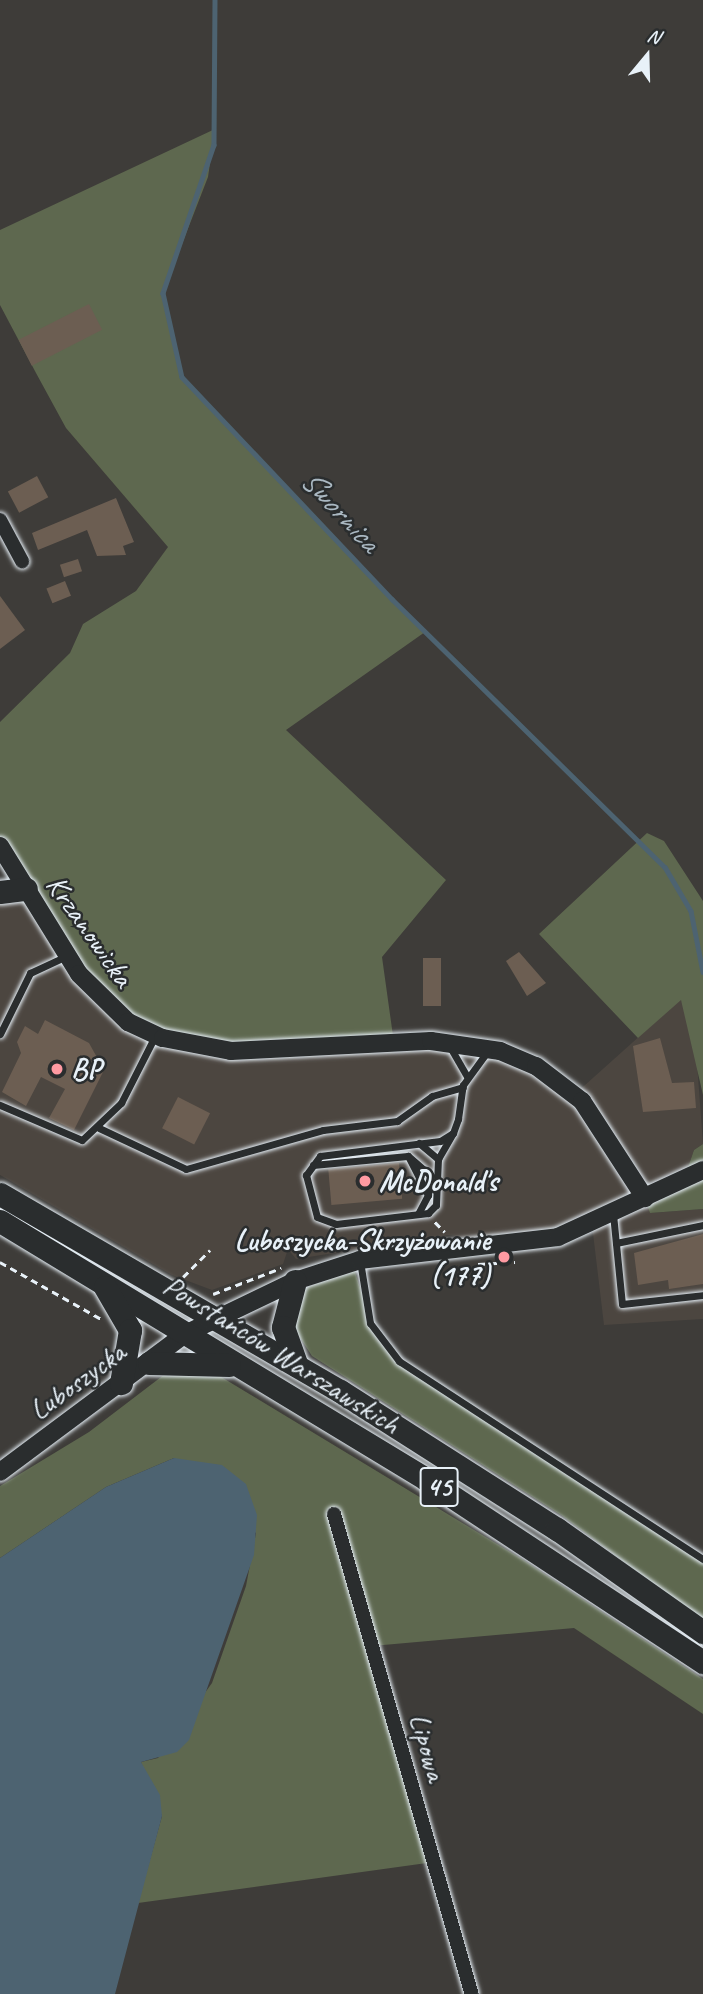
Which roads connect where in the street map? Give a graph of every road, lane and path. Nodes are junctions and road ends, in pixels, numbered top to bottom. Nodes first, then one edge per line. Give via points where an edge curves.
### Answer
1 (0, 520) edge
2 (22, 561) dead end
3 (0, 846) edge
4 (26, 889) junction
5 (0, 892) edge
6 (66, 956) junction
7 (0, 1034) edge
8 (155, 1035) junction
9 (447, 1042) junction
10 (491, 1048) junction
11 (467, 1076) junction
12 (463, 1087) junction
13 (0, 1105) edge
14 (99, 1128) junction
15 (453, 1133) junction
16 (419, 1143) junction
17 (408, 1156) junction
18 (438, 1159) junction
19 (310, 1166) junction
20 (703, 1170) edge
21 (0, 1194) edge
22 (428, 1195) junction
23 (645, 1198) junction
24 (418, 1214) junction
25 (613, 1214) junction
26 (0, 1221) edge
27 (703, 1225) edge
28 (616, 1243) junction
29 (210, 1251) dead end
30 (360, 1260) junction
31 (0, 1262) edge
32 (99, 1279) junction
33 (295, 1280) junction
34 (178, 1282) dead end
35 (703, 1295) edge
36 (215, 1317) junction
37 (111, 1323) dead end
38 (185, 1334) junction
39 (149, 1363) junction
40 (236, 1366) junction
41 (297, 1366) junction
42 (121, 1383) junction
43 (0, 1472) edge
44 (334, 1514) dead end
45 (703, 1559) edge
46 (703, 1632) edge
47 (703, 1662) edge
48 (472, 1994) edge

1 - 2 street
3 - 4 street, Krzanowicka
4 - 5 main road
4 - 6 street, Krzanowicka
6 - 7 lane via 30,973
6 - 8 street, Krzanowicka via 114,1012
8 - 9 street, Krzanowicka via 231,1051
8 - 14 lane via 132,1086
9 - 10 street, Krzanowicka
9 - 11 lane
10 - 11 lane
10 - 23 street, Krzanowicka via 536,1066 582,1101
11 - 12 lane
12 - 14 lane via 432,1096 397,1121 323,1130 186,1169
12 - 15 lane
13 - 14 lane via 75,1142
15 - 16 lane
15 - 18 lane
16 - 18 lane
16 - 19 lane via 320,1156
17 - 19 lane
17 - 22 lane
17 - 22 lane via 431,1176
18 - 24 lane via 441,1196
19 - 24 lane via 306,1175 324,1224
20 - 23 street, Luboszycka
21 - 36 main road, Powstańców Warszawskich / 45
22 - 24 lane
23 - 25 street, Luboszycka
25 - 28 lane
25 - 30 street, Luboszycka via 536,1242
26 - 32 main road, Powstańców Warszawskich / 45
27 - 28 lane
28 - 35 lane via 622,1304
29 - 34 path
30 - 33 street, Luboszycka
30 - 45 lane via 370,1323 399,1361
31 - 37 path via 87,1316
32 - 38 main road, Powstańców Warszawskich / 45
32 - 42 main road via 130,1330
33 - 36 street, Luboszycka
33 - 41 main road via 283,1327
36 - 38 street, Luboszycka
36 - 41 main road, Powstańców Warszawskich / 45
38 - 39 street, Luboszycka
38 - 40 main road, Powstańców Warszawskich / 45
39 - 40 main road
39 - 42 street, Luboszycka
40 - 47 main road, Powstańców Warszawskich / 45 via 533,1546
41 - 46 main road, Powstańców Warszawskich / 45 via 556,1529
42 - 43 street, Luboszycka
44 - 48 street, Lipowa

